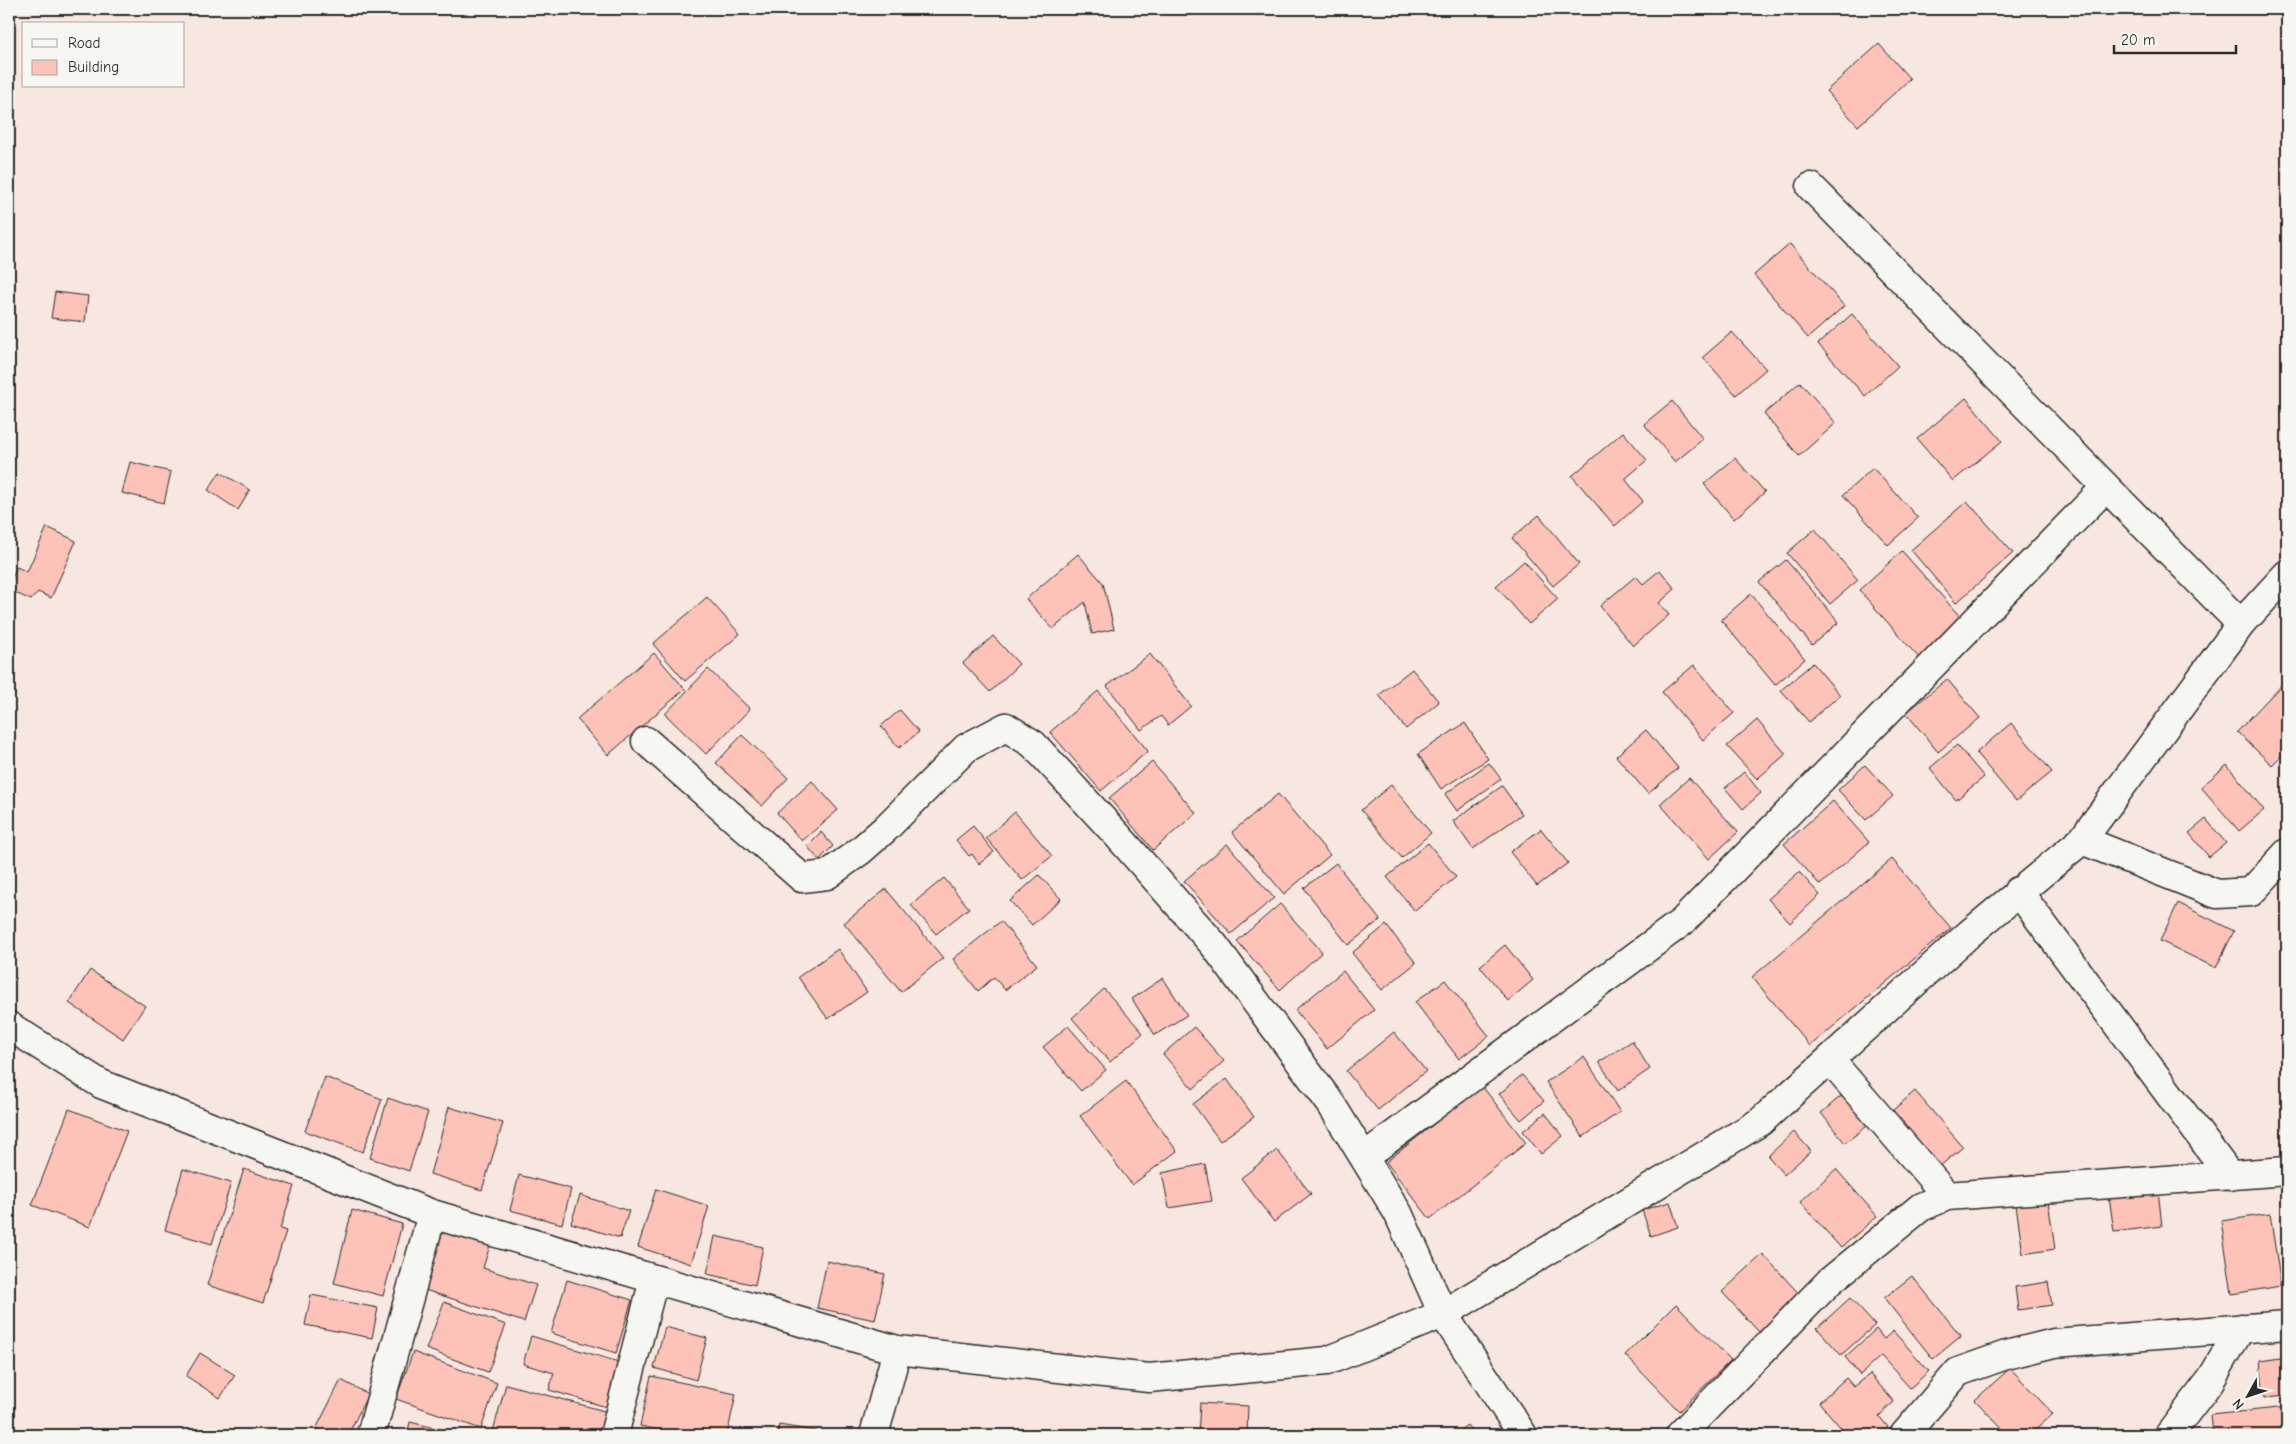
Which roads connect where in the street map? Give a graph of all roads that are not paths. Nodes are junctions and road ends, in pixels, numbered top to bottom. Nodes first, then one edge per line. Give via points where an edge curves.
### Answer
1 (1811, 187) dead end
2 (2106, 487) junction
3 (2287, 574) edge
4 (2241, 624) junction
5 (646, 741) dead end
6 (2082, 840) junction
7 (2287, 854) edge
8 (2018, 891) junction
9 (9, 1026) edge
10 (1830, 1060) junction
11 (1364, 1157) junction
12 (2287, 1172) edge
13 (2230, 1176) junction
14 (1947, 1196) junction
15 (432, 1214) junction
16 (654, 1280) junction
17 (1443, 1314) junction
18 (2287, 1325) edge
19 (2241, 1328) junction
20 (897, 1350) junction
21 (371, 1435) edge
22 (614, 1435) edge
23 (874, 1435) edge
24 (1523, 1435) edge
25 (1680, 1435) edge
26 (1904, 1435) edge
27 (2169, 1435) edge

1 - 2 street
2 - 4 street
2 - 11 street via 1682,922
3 - 4 street
4 - 6 street
5 - 11 street via 802,878 827,875 860,851 966,748 1006,727 1033,744 1214,945 1331,1104
6 - 7 street via 2217,894 2251,892
6 - 8 street
8 - 10 street
8 - 13 street
9 - 15 street via 101,1084
10 - 14 street
10 - 17 street via 1760,1122
11 - 17 street via 1398,1213
12 - 13 street
13 - 14 street
14 - 25 street via 1921,1207 1830,1281
15 - 16 street
15 - 21 street
16 - 20 street
16 - 22 street
17 - 20 street via 1327,1362 1149,1378
17 - 24 street
18 - 19 street
19 - 26 street via 2054,1343 2006,1356 1958,1372
19 - 27 street via 2210,1380
20 - 23 street

